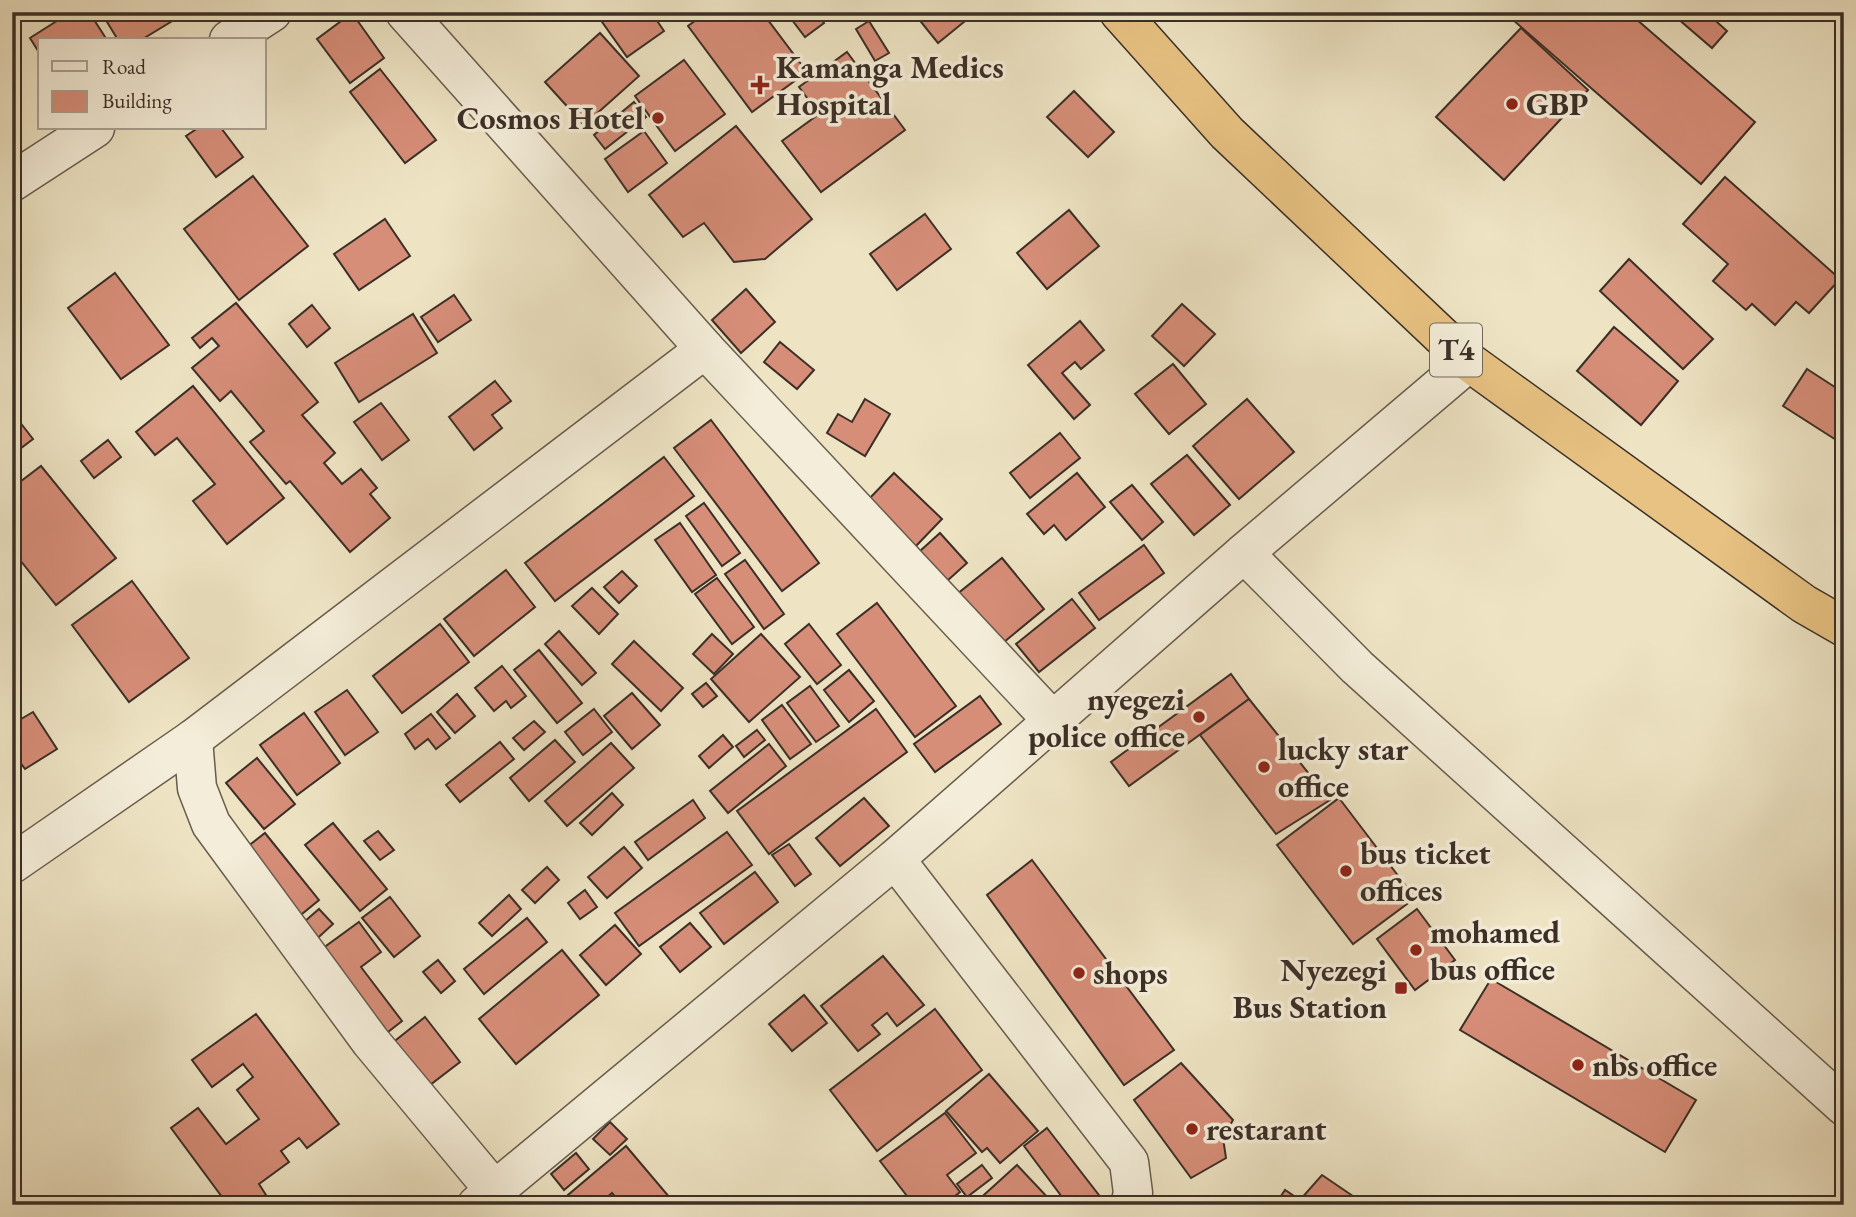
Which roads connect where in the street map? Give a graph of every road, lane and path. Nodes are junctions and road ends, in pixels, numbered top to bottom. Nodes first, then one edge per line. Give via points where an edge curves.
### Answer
1 (272, 12) edge
2 (405, 12) edge
3 (1119, 12) edge
4 (232, 38) edge
5 (92, 130) edge
6 (12, 182) edge
7 (705, 349) junction
8 (1468, 362) junction
9 (1244, 553) junction
10 (1844, 627) edge
11 (1053, 721) junction
12 (193, 739) junction
13 (895, 859) junction
14 (12, 864) edge
15 (1844, 1106) edge
16 (486, 1198) edge
17 (1130, 1205) edge

1 - 4 street
2 - 7 street
3 - 8 highway, T4 via 1227,133
5 - 6 street
7 - 11 street
7 - 12 street
8 - 9 street
8 - 10 highway, T4 via 1804,604
9 - 11 street
9 - 15 street via 1357,667
11 - 13 street
12 - 14 street
12 - 16 street via 197,788 211,824
13 - 16 street
13 - 17 street via 1129,1162

